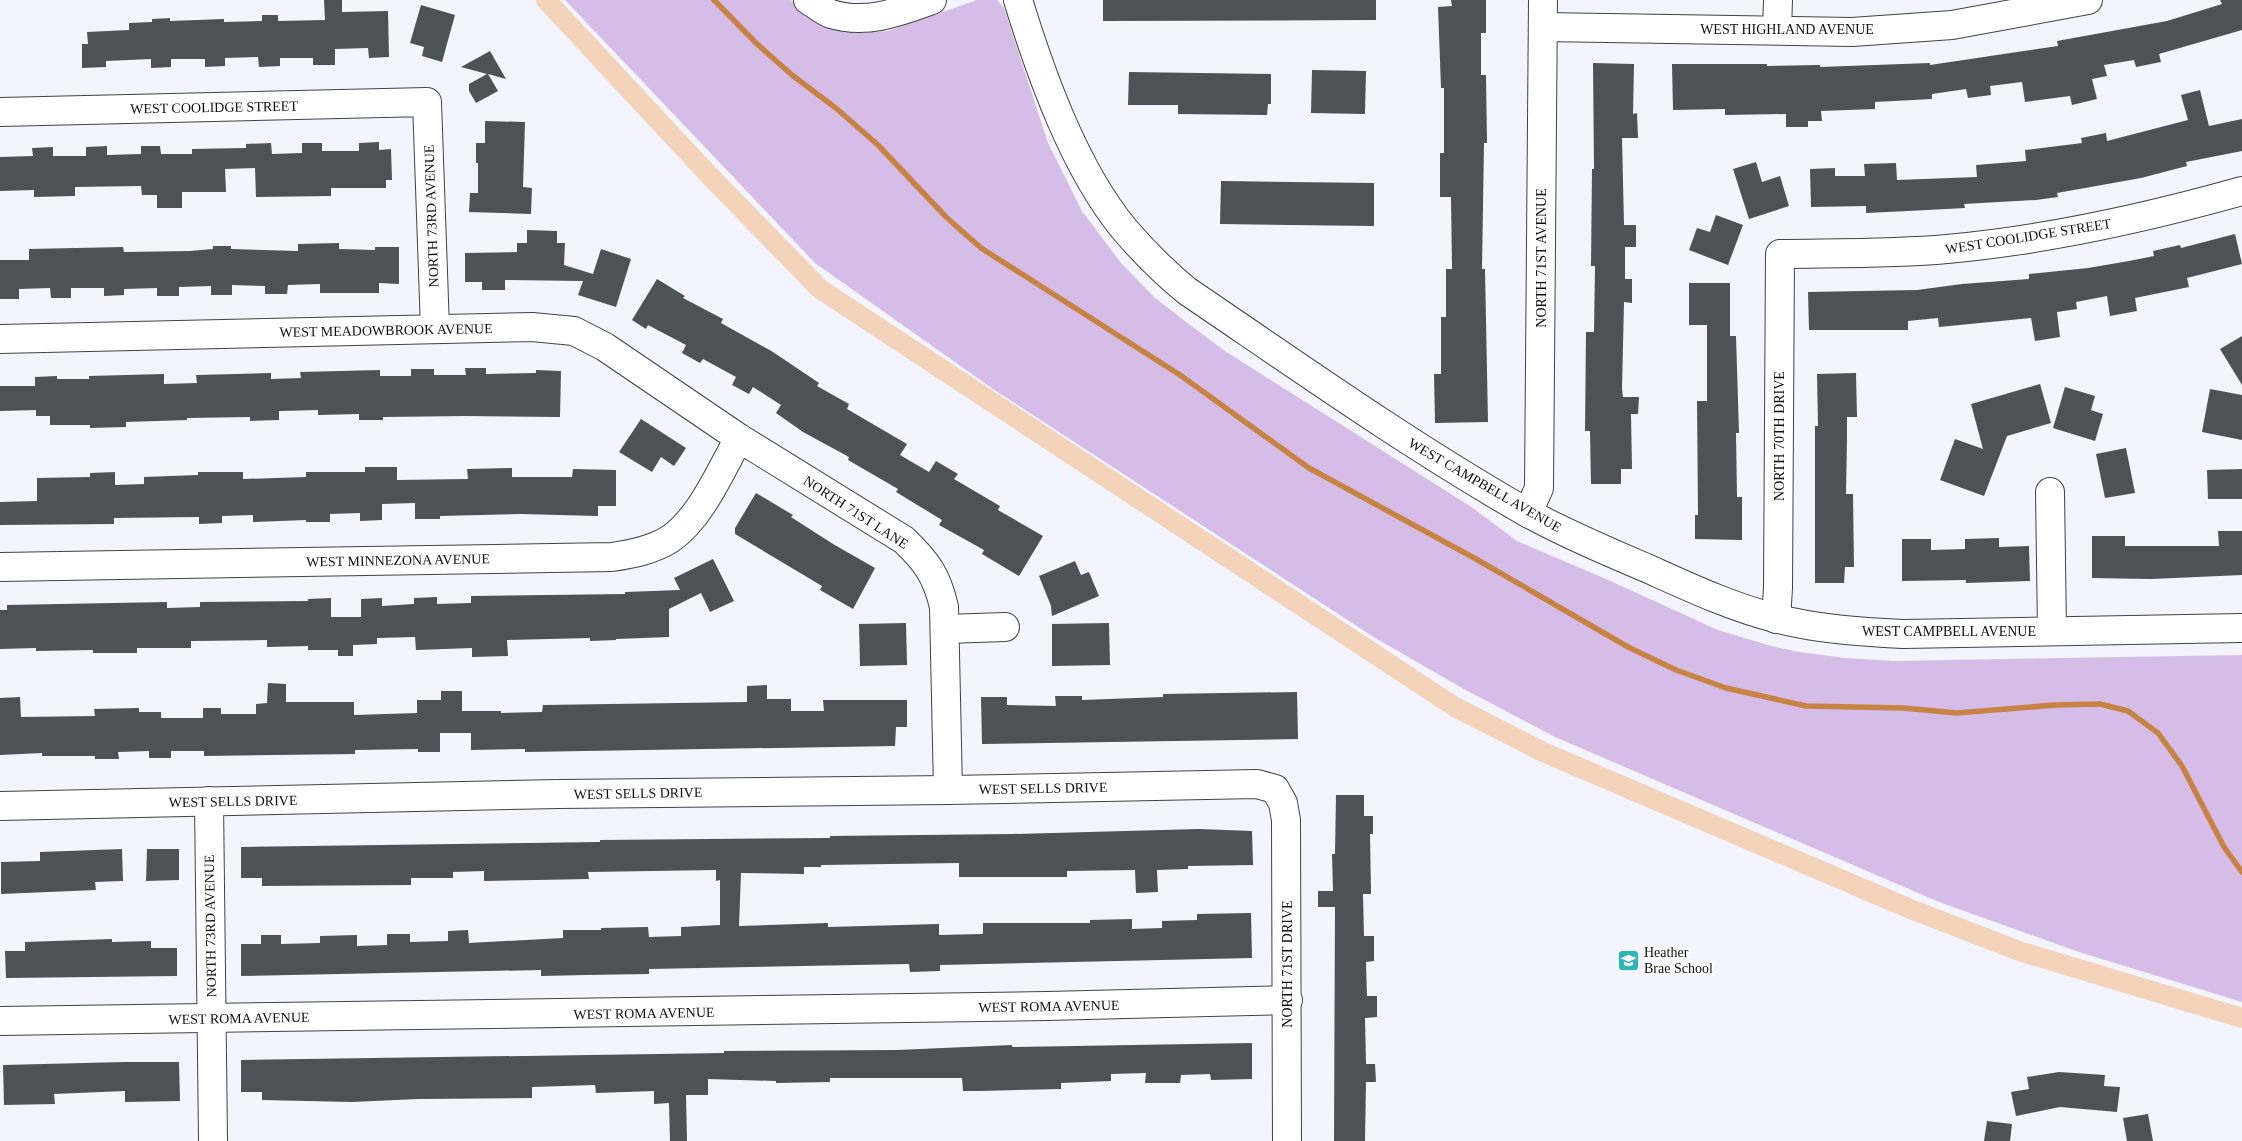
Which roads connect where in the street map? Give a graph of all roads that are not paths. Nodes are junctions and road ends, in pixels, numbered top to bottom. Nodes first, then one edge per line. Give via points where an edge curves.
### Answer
1 (808, 0) edge
2 (932, 0) edge
3 (1018, 0) edge
4 (1543, 0) edge
5 (1778, 0) edge
6 (2088, 0) edge
7 (1543, 27) junction
8 (1777, 30) junction
9 (427, 102) joint
10 (0, 112) edge
11 (2242, 192) edge
12 (1780, 254) joint
13 (435, 329) junction
14 (0, 339) edge
15 (739, 438) junction
16 (2050, 492) dead end
17 (1528, 513) junction
18 (0, 567) edge
19 (1776, 619) junction
20 (1005, 628) dead end
21 (2242, 628) edge
22 (946, 629) junction
23 (2052, 631) junction
24 (1275, 789) joint
25 (948, 790) junction
26 (209, 802) junction
27 (0, 806) edge
28 (1288, 1000) junction
29 (212, 1018) junction
30 (0, 1021) edge
31 (213, 1141) edge
32 (1287, 1141) edge

1 - 2 street via 829,13 856,20 900,12
3 - 17 street, WEST CAMPBELL AVENUE via 1061,120 1083,163 1124,229 1168,275 1187,292 1394,432
4 - 7 street, NORTH 71ST AVENUE
5 - 8 street
6 - 8 street, WEST HIGHLAND AVENUE via 1952,25 1852,32
7 - 8 street, WEST HIGHLAND AVENUE
7 - 17 street, NORTH 71ST AVENUE via 1539,488
9 - 10 street, WEST COOLIDGE STREET
9 - 13 street, NORTH 73RD AVENUE
11 - 12 street, WEST COOLIDGE STREET via 2126,220 1995,244 1895,253
12 - 19 street, NORTH 70TH DRIVE
13 - 14 street, WEST MEADOWBROOK AVENUE
13 - 15 street, WEST MEADOWBROOK AVENUE via 532,327 574,331 605,347
15 - 18 street, WEST MINNEZONA AVENUE via 694,517 670,539 639,553 612,557
15 - 22 street, NORTH 71ST LANE via 904,540 926,561 938,581
16 - 23 street
17 - 19 street, WEST CAMPBELL AVENUE via 1720,601
19 - 23 street, WEST CAMPBELL AVENUE via 1854,631 1893,633
20 - 22 street
21 - 23 street, WEST CAMPBELL AVENUE
22 - 25 street, NORTH 71ST LANE
24 - 25 street, WEST SELLS DRIVE via 1257,784 1238,784
24 - 28 street, NORTH 71ST DRIVE via 1283,804 1286,820
25 - 26 street, WEST SELLS DRIVE
26 - 27 street, WEST SELLS DRIVE
26 - 29 street, NORTH 73RD AVENUE
28 - 29 street, WEST ROMA AVENUE
28 - 32 street, NORTH 71ST DRIVE
29 - 30 street, WEST ROMA AVENUE
29 - 31 street, NORTH 73RD AVENUE

